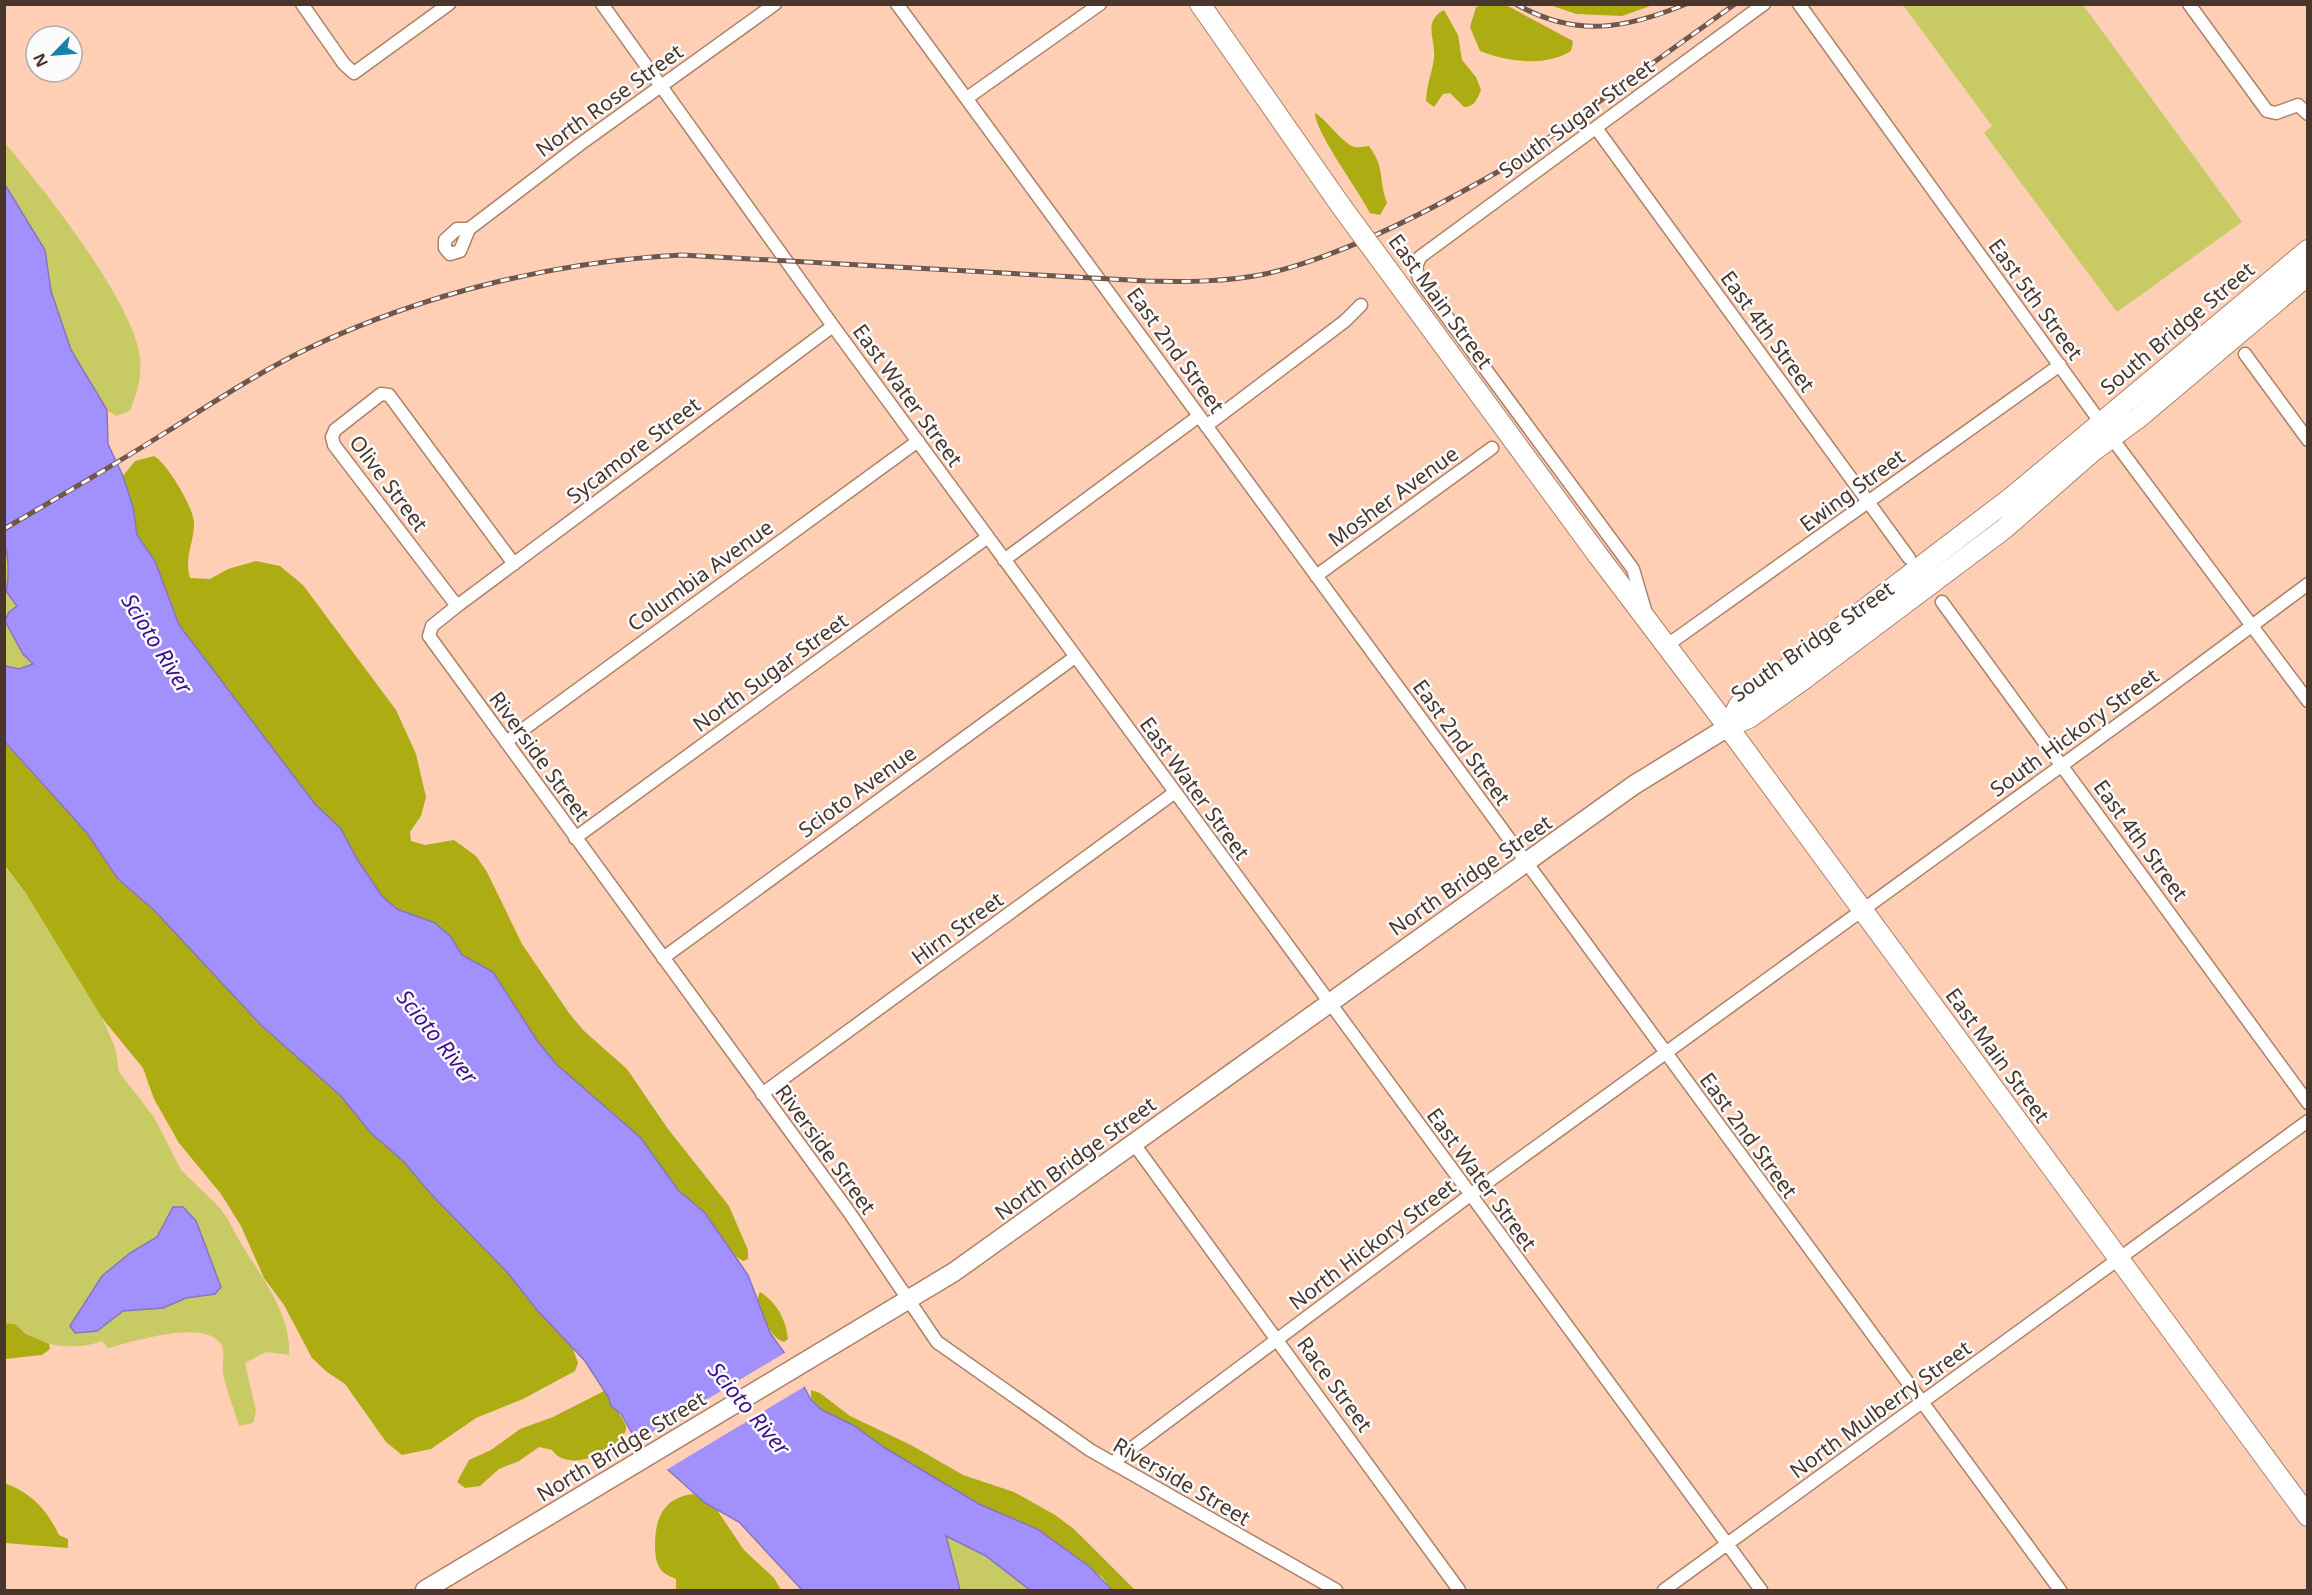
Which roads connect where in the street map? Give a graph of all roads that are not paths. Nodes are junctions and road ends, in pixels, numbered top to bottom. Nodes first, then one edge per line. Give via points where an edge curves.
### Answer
1 (302, 4) edge
2 (449, 4) edge
3 (602, 4) edge
4 (775, 4) edge
5 (897, 4) edge
6 (1100, 4) edge
7 (1200, 4) edge
8 (1764, 4) edge
9 (1799, 4) edge
10 (2189, 4) edge
11 (660, 87) junction
12 (967, 98) junction
13 (2307, 114) edge
14 (1596, 128) junction
15 (469, 229) dead end
16 (2307, 250) edge
17 (1416, 267) joint
18 (2307, 274) edge
19 (1361, 305) dead end
20 (833, 326) junction
21 (2245, 354) dead end
22 (2060, 365) junction
23 (1202, 421) junction
24 (2106, 429) junction
25 (2307, 440) edge
26 (918, 441) junction
27 (1492, 448) dead end
28 (1868, 502) junction
29 (988, 537) junction
30 (1909, 558) dead end
31 (1004, 560) junction
32 (514, 564) junction
33 (1316, 576) junction
34 (2307, 584) edge
35 (1942, 602) dead end
36 (457, 606) junction
37 (1649, 623) junction
38 (2253, 626) junction
39 (1666, 645) junction
40 (1075, 657) junction
41 (2307, 701) edge
42 (1728, 727) junction
43 (506, 742) junction
44 (2062, 765) junction
45 (1174, 793) junction
46 (575, 838) junction
47 (1526, 864) junction
48 (1861, 909) junction
49 (663, 958) junction
50 (1328, 1002) junction
51 (1666, 1053) junction
52 (762, 1094) junction
53 (2307, 1103) edge
54 (2307, 1121) edge
55 (1134, 1144) junction
56 (1470, 1194) junction
57 (2118, 1259) junction
58 (909, 1300) junction
59 (1278, 1340) junction
60 (1921, 1402) junction
61 (1112, 1463) junction
62 (2307, 1516) edge
63 (1727, 1544) junction
64 (425, 1590) edge
65 (1336, 1590) edge
66 (1460, 1590) edge
67 (1664, 1590) edge
68 (1761, 1590) edge
69 (2060, 1590) edge

1 - 2 street via 354,73
3 - 11 street, East Water Street
4 - 11 street, North Rose Street
5 - 12 street, East 2nd Street
6 - 12 street
7 - 37 main road, East Main Street, bridge via 1341,206
8 - 14 street, South Sugar Street
9 - 22 street, East 5th Street
10 - 13 street via 2267,111 2276,113 2298,105
11 - 15 street, North Rose Street
11 - 20 street, East Water Street
12 - 23 street, East 2nd Street
14 - 17 street, South Sugar Street via 1420,257
14 - 28 street, East 4th Street
16 - 24 main road, South Bridge Street
17 - 37 street, East Main Street via 1419,279 1633,568
18 - 24 main road, South Bridge Street via 2136,419
19 - 23 street via 1345,321
20 - 26 street, East Water Street
20 - 32 street, Sycamore Street
21 - 25 street
22 - 24 street, East 5th Street
22 - 28 street, Ewing Street
23 - 31 street
23 - 33 street, East 2nd Street
24 - 38 street, East 5th Street
24 - 42 main road, South Bridge Street via 2022,515 1749,718
26 - 29 street, East Water Street
26 - 43 street, Columbia Avenue
27 - 33 street, Mosher Avenue
28 - 30 street, East 4th Street
28 - 39 street, Ewing Street
29 - 31 street, East Water Street
29 - 46 street, North Sugar Street
31 - 40 street, East Water Street
32 - 36 street, Sycamore Street
32 - 36 street, Olive Street via 389,395 381,394 335,430 334,445
33 - 47 street, East 2nd Street
34 - 38 street, South Hickory Street
35 - 44 street, East 4th Street
36 - 43 street, Riverside Street via 432,626 429,636
37 - 39 main road, East Main Street
38 - 41 street, East 5th Street
38 - 44 street, South Hickory Street
39 - 42 main road, East Main Street
40 - 45 street, East Water Street
40 - 49 street, Scioto Avenue
42 - 47 main road, North Bridge Street via 1634,785
42 - 48 main road, East Main Street
43 - 46 street, Riverside Street
44 - 48 street, South Hickory Street
44 - 53 street, East 4th Street
45 - 50 street, East Water Street
45 - 52 street, Hirn Street
46 - 49 street, Riverside Street
47 - 50 main road, North Bridge Street
47 - 51 street, East 2nd Street
48 - 51 street, North Hickory Street
48 - 57 main road, East Main Street
49 - 52 street, Riverside Street
50 - 55 main road, North Bridge Street
50 - 56 street, East Water Street
51 - 56 street, North Hickory Street
51 - 60 street, East 2nd Street
52 - 58 street, Riverside Street
54 - 57 street, North Mulberry Street
55 - 58 main road, North Bridge Street
55 - 59 street, Race Street
56 - 59 street, North Hickory Street
56 - 63 street, East Water Street
57 - 60 street, North Mulberry Street
57 - 62 main road, East Main Street
58 - 61 street, Riverside Street via 944,1350
58 - 64 main road, North Bridge Street
59 - 61 street, North Hickory Street
59 - 66 street, Race Street
60 - 63 street, North Mulberry Street
60 - 69 street, East 2nd Street
61 - 65 street, Riverside Street
63 - 67 street, North Mulberry Street
63 - 68 street, East Water Street

